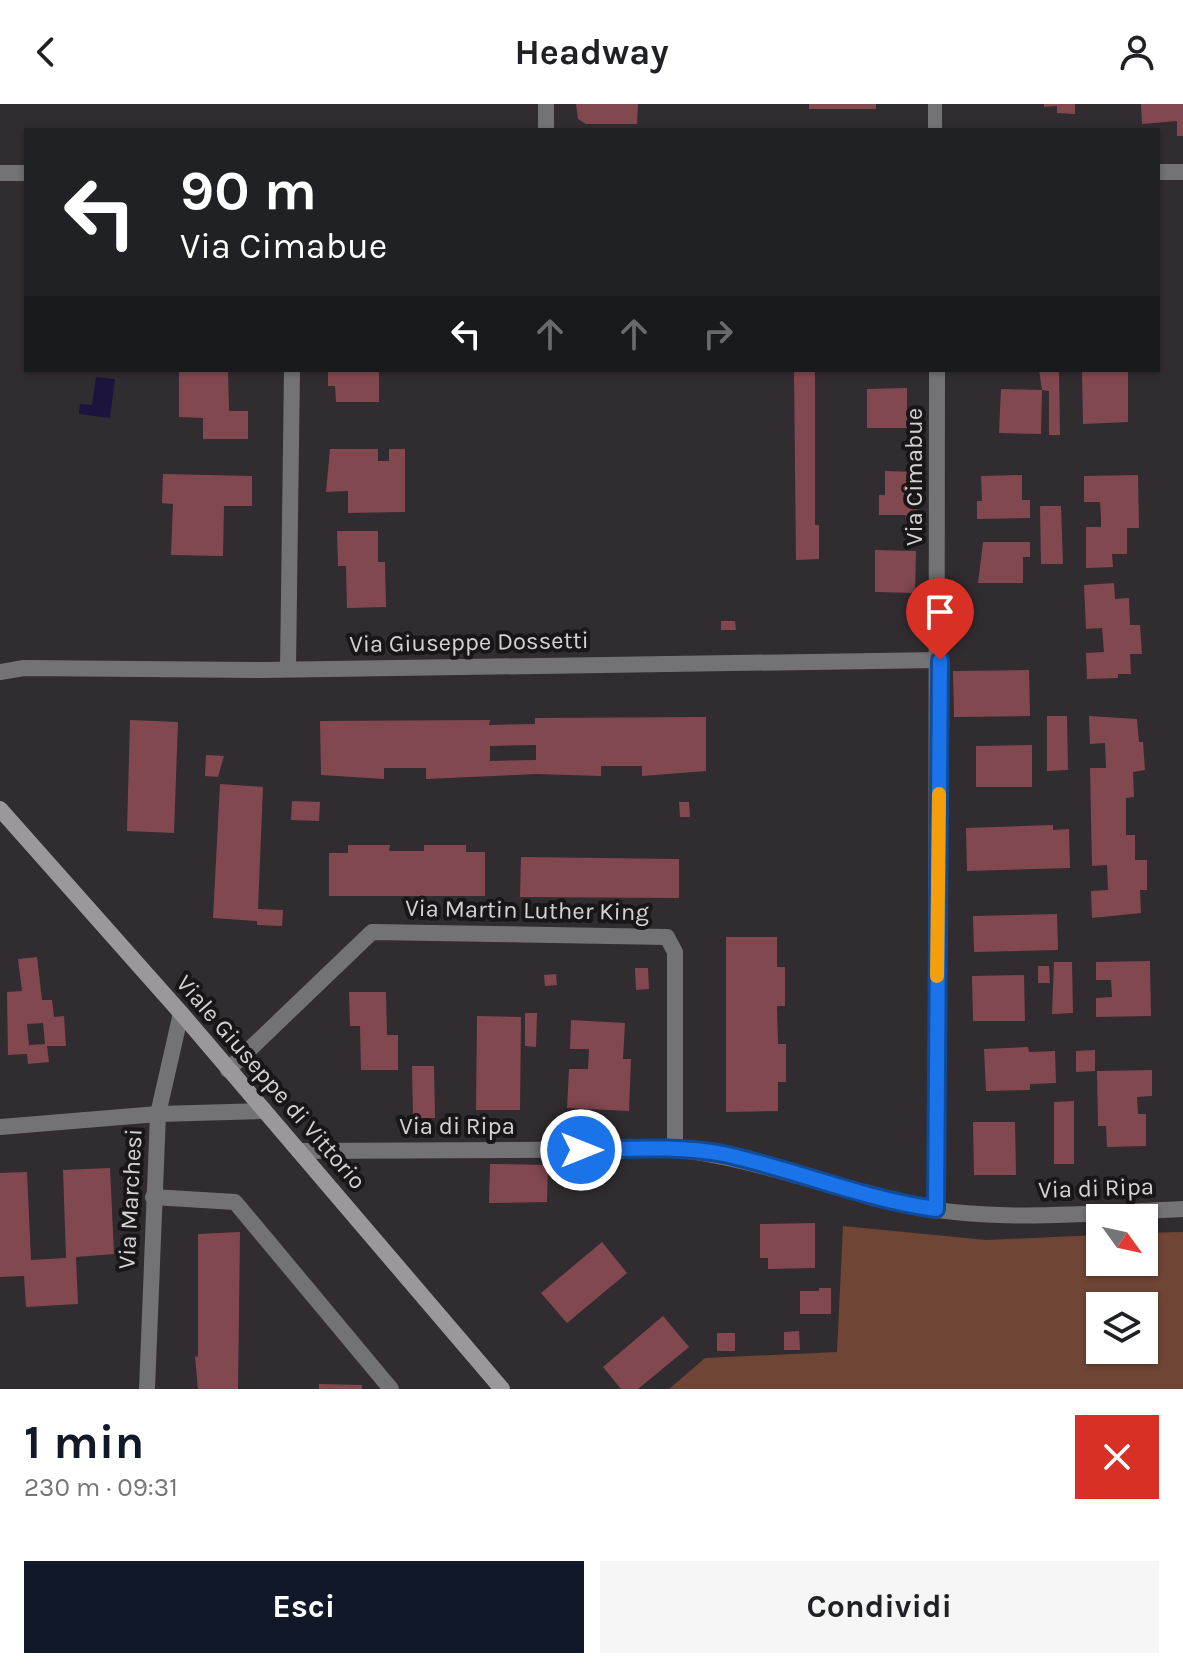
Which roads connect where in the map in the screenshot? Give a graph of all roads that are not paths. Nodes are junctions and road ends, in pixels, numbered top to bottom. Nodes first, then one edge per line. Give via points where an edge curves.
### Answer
1 (546, 104) edge
2 (935, 104) edge
3 (546, 128) edge
4 (935, 128) edge
5 (1160, 172) edge
6 (1183, 172) edge
7 (0, 173) edge
8 (24, 173) edge
9 (292, 372) edge
10 (937, 372) edge
11 (940, 660) junction
12 (288, 669) junction
13 (0, 672) edge
14 (0, 809) edge
15 (181, 1013) junction
16 (228, 1070) junction
17 (263, 1111) junction
18 (158, 1114) junction
19 (0, 1127) edge
20 (675, 1149) junction
21 (299, 1151) junction
22 (153, 1197) junction
23 (936, 1209) junction
24 (1183, 1209) edge
25 (147, 1389) edge
26 (391, 1389) edge
27 (502, 1389) edge

1 - 3 street
2 - 4 lane
5 - 6 street
7 - 8 street
9 - 12 street
10 - 11 street, Via Cimabue
11 - 12 street, Via Giuseppe Dossetti
11 - 23 street, Via Cimabue
12 - 13 street, Via Giuseppe Dossetti
14 - 15 main road, Viale Giuseppe di Vittorio
15 - 16 main road, Viale Giuseppe di Vittorio
15 - 18 street, Via Marchesi
16 - 17 main road, Viale Giuseppe di Vittorio
16 - 20 street, Via Martin Luther King via 372,932 667,937 675,952
17 - 18 street
17 - 21 main road, Viale Giuseppe di Vittorio
18 - 19 street
18 - 22 street, Via Marchesi
20 - 21 street, Via di Ripa
20 - 23 street, Via di Ripa via 726,1155 900,1204
21 - 27 main road, Viale Giuseppe di Vittorio
22 - 25 street, Via Marchesi
22 - 26 street via 235,1202
23 - 24 street, Via di Ripa via 1020,1214

